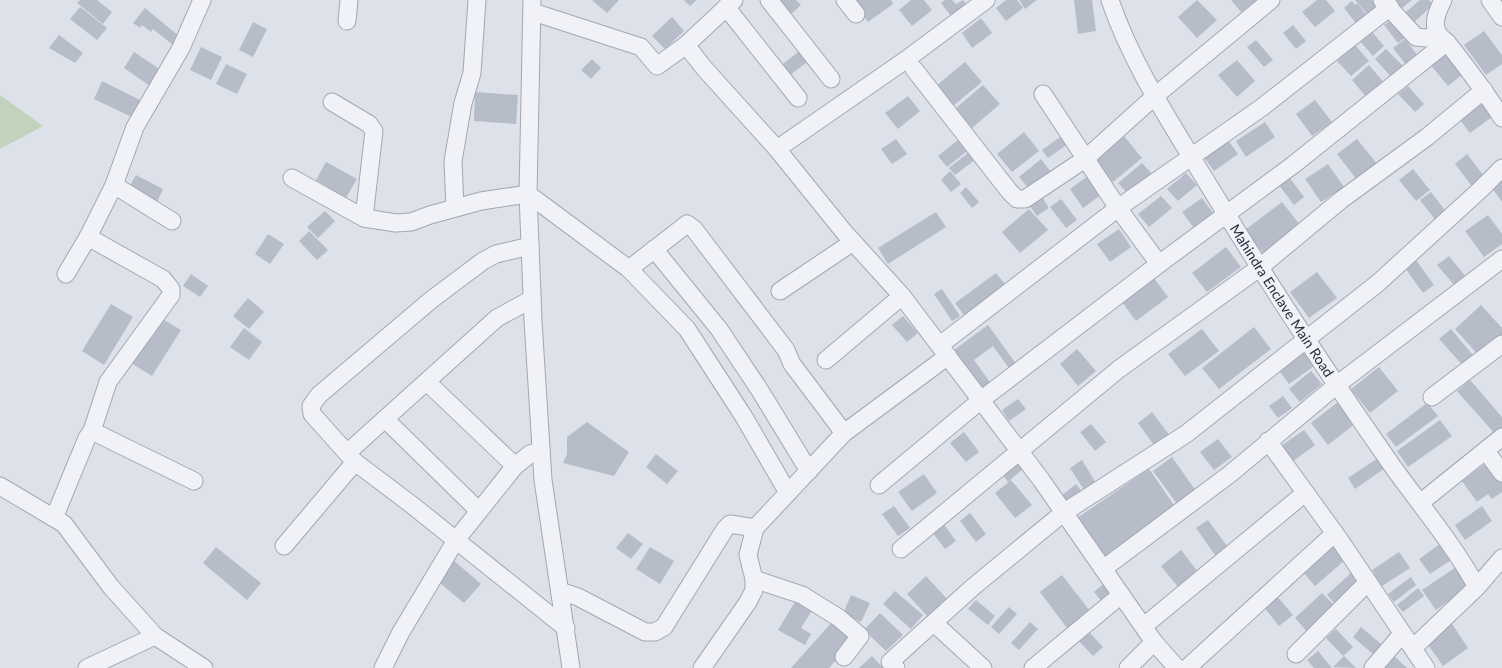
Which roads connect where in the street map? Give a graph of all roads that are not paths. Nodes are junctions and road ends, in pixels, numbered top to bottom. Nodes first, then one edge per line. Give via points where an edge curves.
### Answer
1 (202, 0) edge
2 (349, 0) edge
3 (477, 0) edge
4 (769, 0) edge
5 (845, 0) edge
6 (986, 0) edge
7 (1110, 0) edge
8 (1271, 0) edge
9 (1443, 0) edge
10 (1490, 0) edge
11 (730, 4) edge
12 (1386, 4) edge
13 (532, 6) edge
14 (856, 14) dead end
15 (1502, 17) edge
16 (347, 21) dead end
17 (1443, 38) junction
18 (686, 45) junction
19 (914, 69) dead end
20 (831, 79) dead end
21 (1484, 90) junction
22 (1043, 94) dead end
23 (1155, 96) junction
24 (798, 98) dead end
25 (332, 102) dead end
26 (1502, 118) edge
27 (777, 149) junction
28 (1191, 157) junction
29 (1084, 159) junction
30 (1502, 168) edge
31 (292, 178) dead end
32 (114, 186) junction
33 (528, 194) junction
34 (455, 208) junction
35 (1118, 208) junction
36 (1227, 215) junction
37 (364, 218) junction
38 (172, 222) dead end
39 (88, 237) junction
40 (853, 242) junction
41 (530, 246) junction
42 (654, 249) junction
43 (1502, 259) edge
44 (1159, 264) junction
45 (1259, 268) junction
46 (629, 269) junction
47 (66, 274) dead end
48 (780, 291) dead end
49 (902, 296) junction
50 (532, 298) junction
51 (1307, 338) junction
52 (1502, 344) edge
53 (944, 351) junction
54 (826, 360) dead end
55 (427, 382) junction
56 (1338, 384) junction
57 (1432, 397) dead end
58 (981, 400) junction
59 (385, 419) junction
60 (92, 431) junction
61 (844, 433) junction
62 (1502, 437) edge
63 (1268, 441) junction
64 (1019, 450) junction
65 (541, 451) junction
66 (1486, 451) junction
67 (351, 457) junction
68 (515, 466) junction
69 (809, 471) junction
70 (1502, 473) edge
71 (194, 480) dead end
72 (879, 485) dead end
73 (0, 486) edge
74 (788, 493) junction
75 (1305, 493) junction
76 (1420, 503) junction
77 (479, 511) junction
78 (1064, 513) junction
79 (54, 518) junction
80 (755, 528) junction
81 (1334, 533) junction
82 (456, 540) junction
83 (284, 546) dead end
84 (901, 549) dead end
85 (1502, 558) edge
86 (1103, 569) junction
87 (754, 579) junction
88 (1368, 582) junction
89 (1477, 587) junction
90 (560, 591) junction
91 (1121, 595) junction
92 (934, 622) junction
93 (1144, 626) junction
94 (566, 628) junction
95 (1402, 634) junction
96 (155, 636) junction
97 (1154, 642) junction
98 (1296, 654) dead end
99 (844, 657) dead end
100 (1418, 661) edge
101 (87, 668) edge
102 (204, 668) edge
103 (383, 668) edge
104 (571, 668) edge
105 (702, 668) edge
106 (896, 668) edge
107 (983, 668) edge
108 (1033, 668) edge
109 (1128, 668) edge
110 (1177, 668) edge
111 (1186, 668) edge
112 (1373, 668) edge

1 - 32 street via 181,48 135,127
2 - 16 street
3 - 34 street via 472,73 463,103 453,161
4 - 20 street
5 - 14 street
6 - 27 street via 907,59
7 - 23 street, Mahindra Enclave Main Road via 1133,56
8 - 23 street
9 - 17 street via 1435,22
10 - 15 street
11 - 18 street
11 - 24 street
12 - 17 street via 1416,37
12 - 28 street via 1261,108
13 - 18 street via 641,47 657,66
13 - 33 street
17 - 21 street
17 - 36 street via 1293,165
18 - 27 street
19 - 29 street via 1016,199 1025,199
21 - 26 street
21 - 45 street
22 - 29 street
23 - 28 street, Mahindra Enclave Main Road
23 - 29 street
25 - 37 street via 369,124 374,131
27 - 40 street
28 - 35 street
28 - 36 street, Mahindra Enclave Main Road
29 - 35 street
30 - 51 street via 1378,283
31 - 37 street
32 - 38 street
32 - 39 street
33 - 34 street
33 - 41 street
33 - 46 street
34 - 37 street via 411,222 396,223
35 - 44 street
35 - 53 street
36 - 44 street
36 - 45 street, Mahindra Enclave Main Road
39 - 47 street
39 - 60 street via 163,279 171,288 171,295 108,382
40 - 48 street
40 - 49 street
41 - 50 street
41 - 67 street via 496,254 483,261 431,300 319,395 311,406 312,414
42 - 46 street
42 - 61 street via 687,224 694,228 786,350 792,364
42 - 69 street via 719,329
43 - 56 street
44 - 58 street
45 - 51 street, Mahindra Enclave Main Road
45 - 64 street via 1119,369
46 - 74 street via 688,329
49 - 53 street
49 - 54 street
50 - 55 street via 497,318
50 - 65 street
51 - 56 street, Mahindra Enclave Main Road
51 - 78 street via 1186,434
52 - 57 street
53 - 58 street
53 - 61 street
55 - 59 street
55 - 68 street
56 - 63 street
56 - 76 street, Mahindra Enclave Main Road
58 - 64 street
58 - 72 street
59 - 67 street
59 - 77 street
60 - 71 street
60 - 79 street
61 - 69 street
62 - 66 street
63 - 75 street
63 - 86 street via 1230,474
64 - 78 street
64 - 84 street
65 - 68 street via 530,454
65 - 90 street
66 - 70 street
66 - 76 street
67 - 82 street
67 - 83 street
68 - 77 street
69 - 74 street
73 - 79 street
74 - 80 street
75 - 81 street
75 - 93 street
76 - 89 street, Mahindra Enclave Main Road via 1461,559
77 - 82 street
78 - 86 street
78 - 92 street
79 - 96 street via 64,524 111,587
80 - 87 street via 748,555
80 - 90 street via 730,524 725,529 664,627 655,632 645,632
81 - 88 street
81 - 111 street
82 - 94 street
82 - 103 street via 401,632
85 - 89 street
86 - 91 street
87 - 99 street via 802,596 839,618 860,636
87 - 105 street via 754,590 748,602
88 - 95 street
88 - 98 street
89 - 100 street
90 - 94 street
91 - 93 street
91 - 108 street
92 - 106 street via 890,662
92 - 107 street
93 - 97 street
94 - 104 street
95 - 100 street
95 - 112 street
96 - 101 street
96 - 102 street
97 - 109 street
97 - 110 street

